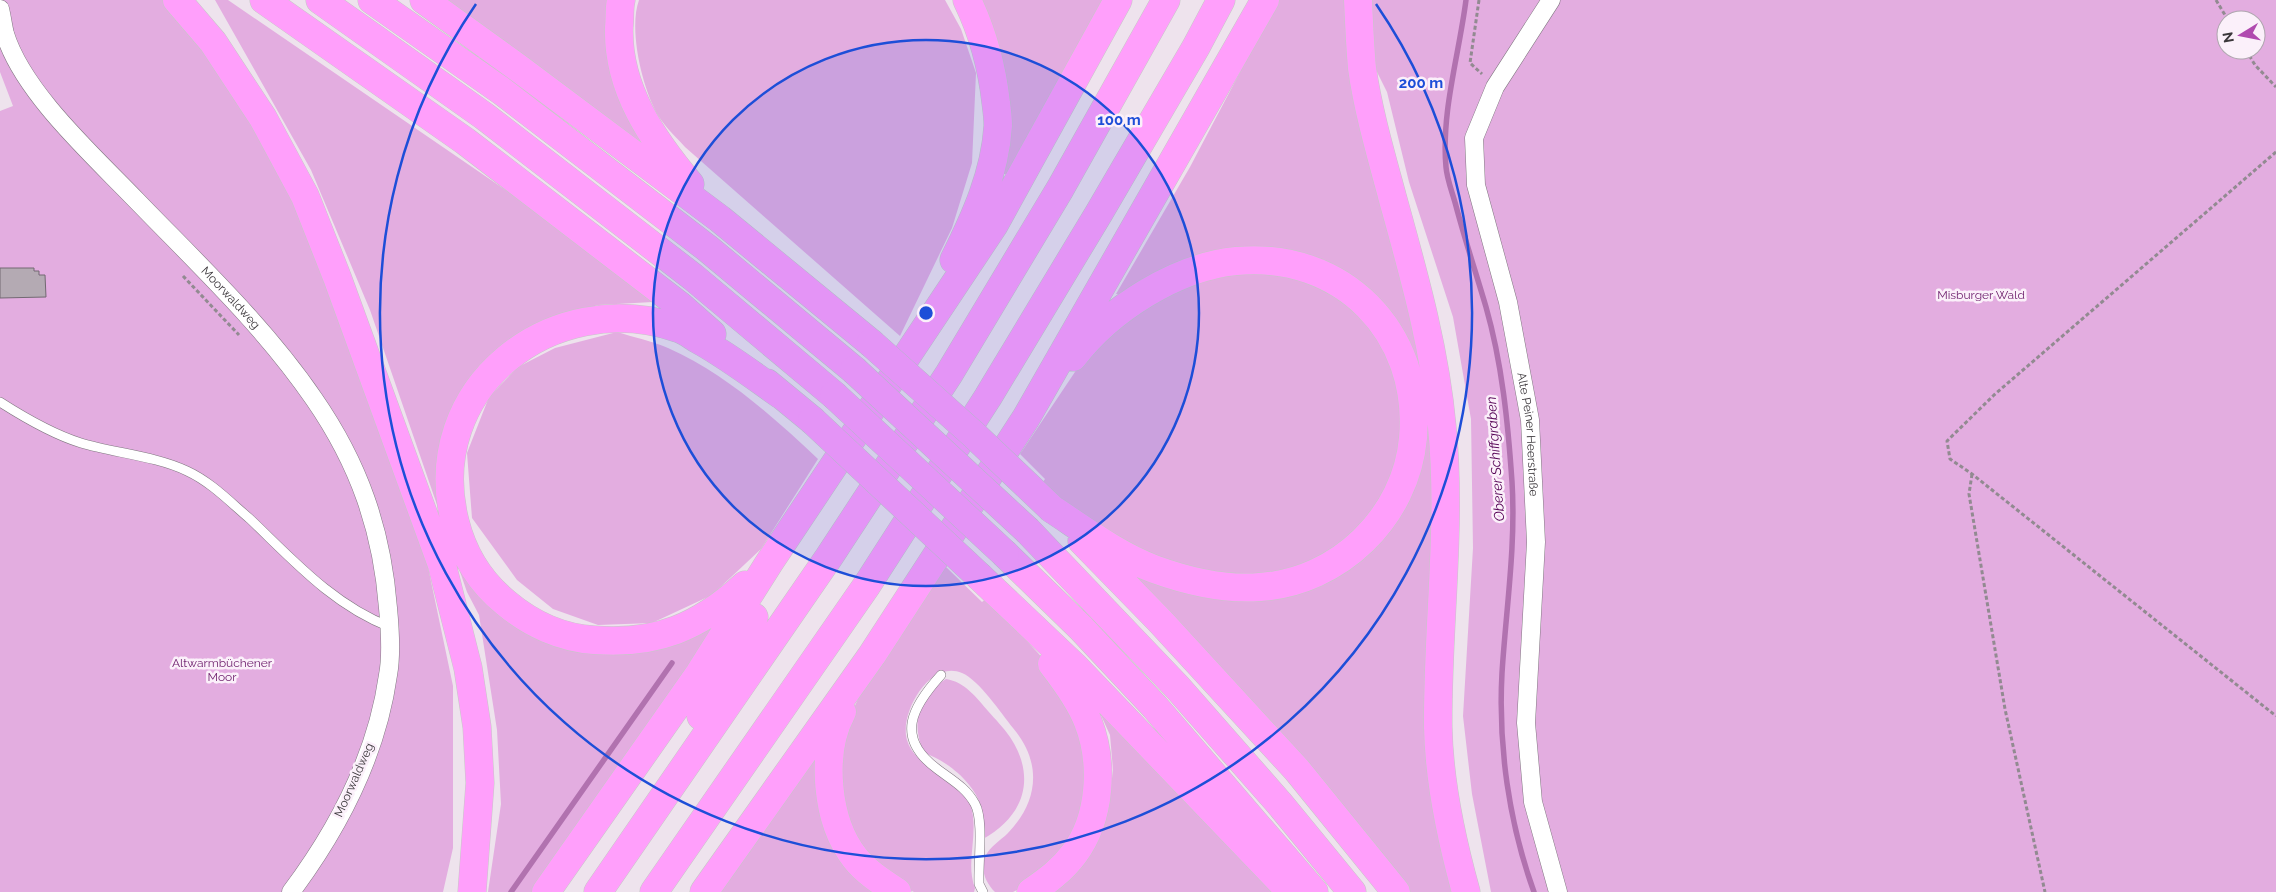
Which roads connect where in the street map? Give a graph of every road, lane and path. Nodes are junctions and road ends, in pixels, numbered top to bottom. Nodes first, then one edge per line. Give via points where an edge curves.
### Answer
1 (177, 0) edge
2 (264, 0) edge
3 (320, 0) edge
4 (372, 0) edge
5 (424, 0) edge
6 (621, 0) edge
7 (967, 0) edge
8 (1118, 0) edge
9 (1166, 0) edge
10 (1221, 0) edge
11 (1265, 0) edge
12 (1358, 0) edge
13 (1479, 0) edge
14 (1550, 0) edge
15 (0, 9) edge
16 (2252, 60) edge
17 (1495, 87) junction
18 (2276, 87) edge
19 (2276, 152) edge
20 (720, 219) junction
21 (179, 272) dead end
22 (243, 340) dead end
23 (911, 349) junction
24 (781, 395) junction
25 (0, 402) edge
26 (1026, 418) junction
27 (837, 461) junction
28 (1972, 474) junction
29 (1052, 509) junction
30 (769, 563) junction
31 (1003, 599) junction
32 (390, 627) junction
33 (872, 655) junction
34 (941, 675) dead end
35 (2276, 716) edge
36 (621, 859) junction
37 (290, 892) edge
38 (472, 892) edge
39 (546, 892) edge
40 (598, 892) edge
41 (654, 892) edge
42 (704, 892) edge
43 (897, 892) edge
44 (982, 892) edge
45 (1031, 892) edge
46 (1290, 892) edge
47 (1314, 892) edge
48 (1352, 892) edge
49 (1396, 892) edge
50 (1466, 892) edge
51 (1558, 892) edge
52 (2045, 892) edge

1 - 38 highway via 213,42 263,118 305,196 442,565 468,668 477,727 480,783
2 - 24 highway via 473,147 679,305
3 - 47 highway, bridge via 492,122 693,277 834,395 1081,628 1156,707
4 - 48 highway, bridge via 503,92 707,248 854,370 1028,532 1178,688
5 - 20 highway
6 - 20 highway via 618,47 628,89 646,125 671,162
7 - 23 highway via 978,23 993,74 998,124 992,167 974,219
8 - 23 highway via 994,226
9 - 36 highway via 1060,189 949,374 829,557
10 - 41 highway via 1104,205 988,397 868,585
11 - 26 highway
12 - 50 highway via 1362,68 1423,314 1443,428 1446,528 1438,728 1452,840
13 - 17 path via 1470,62
14 - 17 street, Alte Peiner Heerstraße
15 - 32 street, Moorwaldweg via 6,36 20,66 39,94 278,352 343,445 360,480 377,530 386,573
16 - 18 path
17 - 51 street, Alte Peiner Heerstraße via 1474,138 1476,185 1508,302 1530,420 1536,542 1526,723 1533,802
19 - 28 path via 1994,395 1947,441 1950,459
20 - 29 highway, bridge via 871,343
21 - 22 path
23 - 27 highway
24 - 30 highway via 718,350 679,328 647,320 614,318 574,322 547,332 517,350 490,373 472,398 458,429 449,467 450,503 458,536 470,563 495,594 517,612 546,629 578,639 622,643 662,635 693,624 721,607
24 - 31 highway, bridge via 812,420
25 - 32 lane via 34,423 80,442 187,471 221,493 326,591 351,608
26 - 29 highway via 1081,347 1117,313 1153,289 1184,274 1219,263 1267,260 1292,263 1324,274 1353,292 1377,315 1394,342 1407,373 1413,404 1413,439 1407,469 1396,496 1384,518 1366,538 1345,557 1320,572 1262,587 1228,587 1190,580 1127,556
26 - 33 highway
27 - 30 highway
27 - 36 highway
28 - 35 path
28 - 52 path via 1969,494 2005,709
29 - 49 highway via 1298,770
30 - 39 highway via 698,674
31 - 45 highway via 1071,688 1089,723 1098,760 1098,793 1089,826 1075,853 1055,875
31 - 46 highway via 1076,668
32 - 37 street, Moorwaldweg via 388,675 370,750 345,805 305,873
33 - 42 highway
33 - 43 highway via 837,722 829,756 830,796 841,834 855,858
34 - 44 lane via 916,710 912,724 913,741 921,756 967,792 976,806
36 - 40 highway

